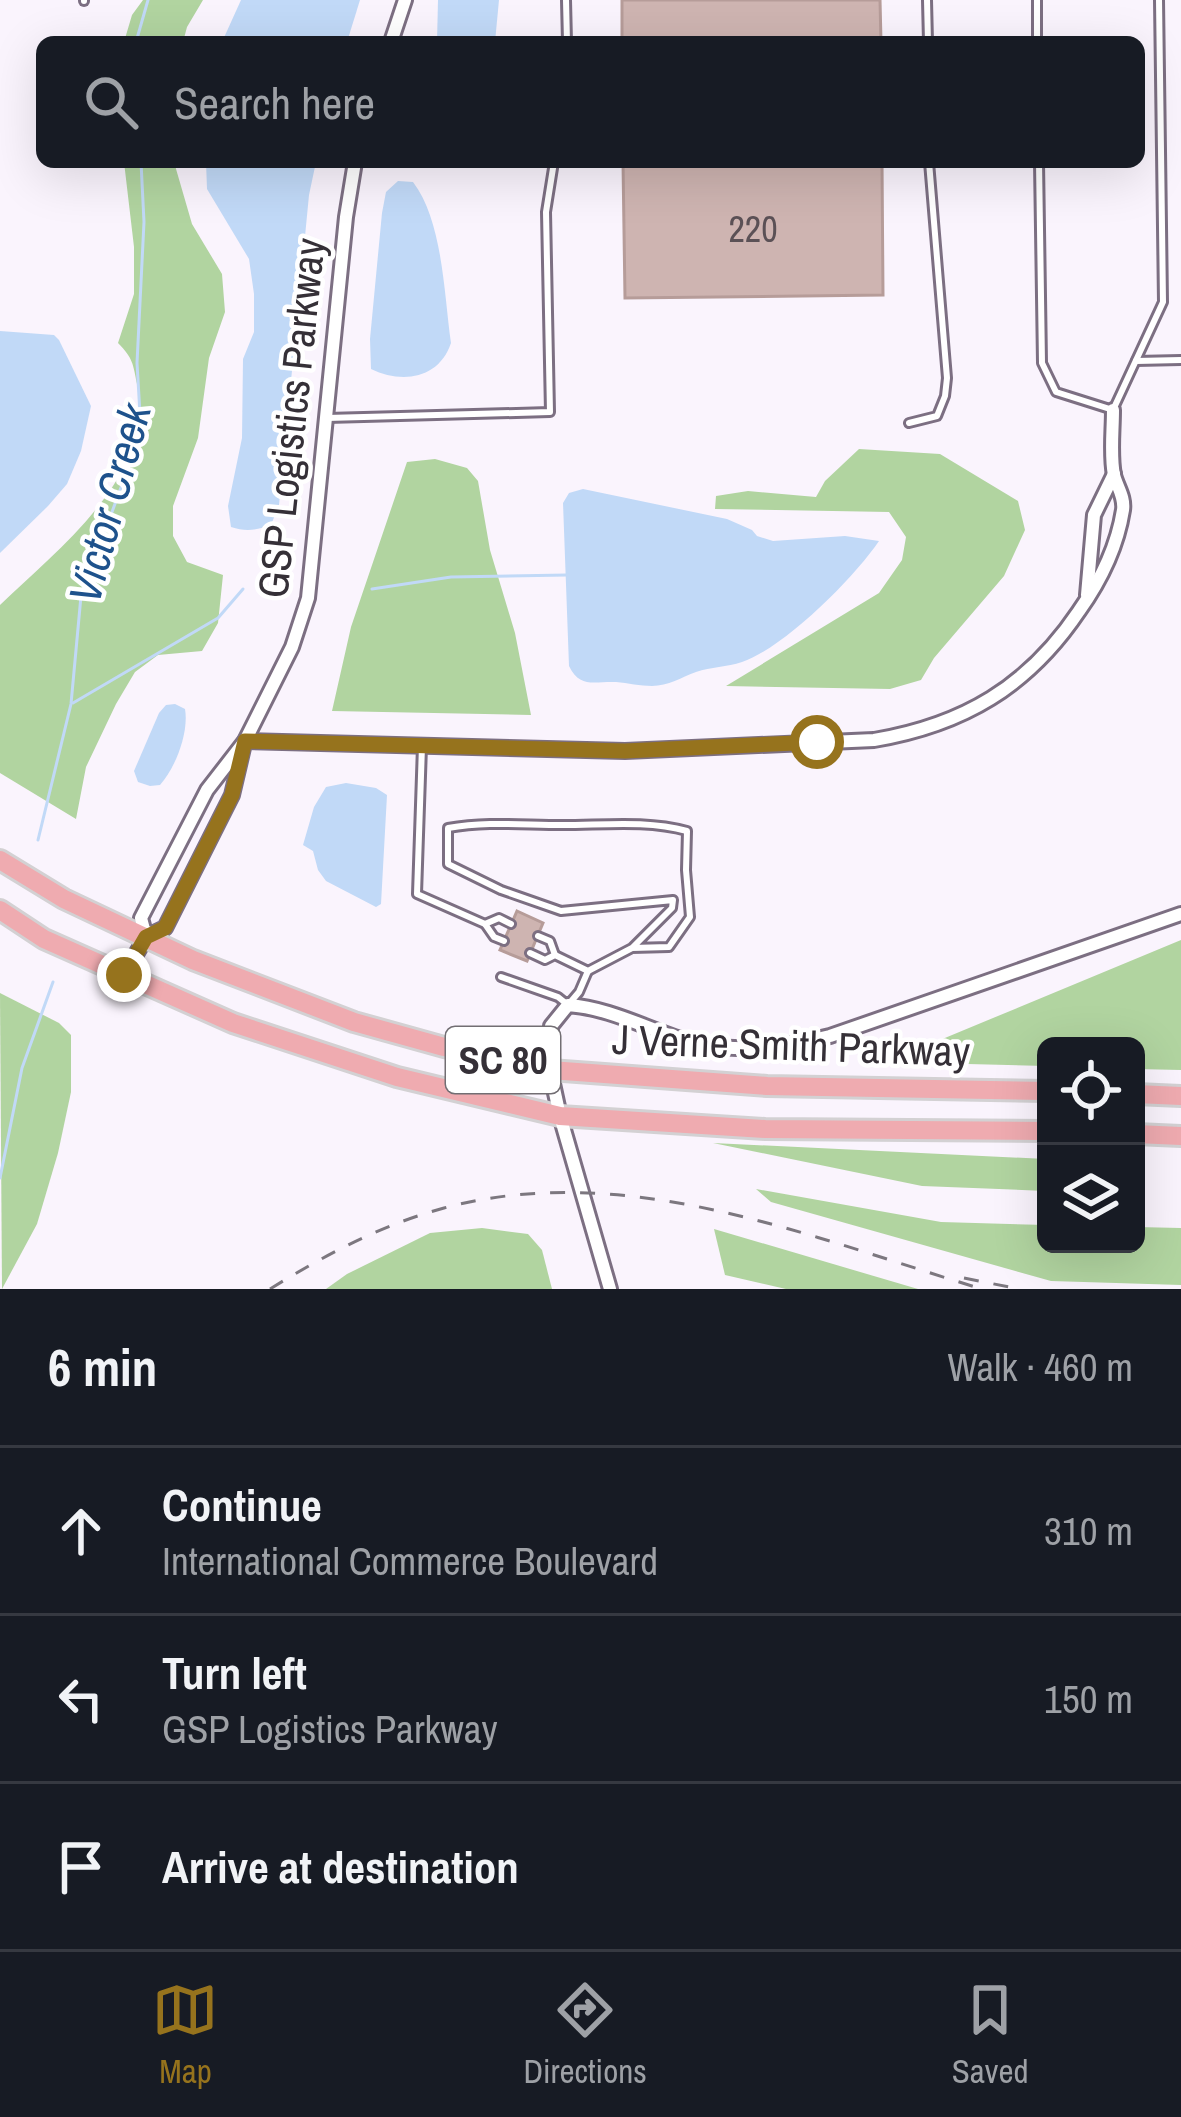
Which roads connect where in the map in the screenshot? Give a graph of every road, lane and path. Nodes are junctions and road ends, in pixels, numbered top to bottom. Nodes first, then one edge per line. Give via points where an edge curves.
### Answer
1 (405, 0) edge
2 (566, 0) edge
3 (927, 0) edge
4 (1037, 0) edge
5 (1159, 0) edge
6 (393, 36) edge
7 (567, 36) edge
8 (928, 36) edge
9 (1037, 36) edge
10 (354, 168) edge
11 (553, 168) edge
12 (930, 168) edge
13 (1039, 168) edge
14 (1181, 359) edge
15 (1136, 361) junction
16 (1113, 410) junction
17 (327, 418) junction
18 (909, 422) dead end
19 (1114, 474) junction
20 (1086, 602) junction
21 (245, 741) junction
22 (422, 746) junction
23 (0, 860) edge
24 (0, 910) edge
25 (1181, 914) edge
26 (485, 924) junction
27 (511, 924) dead end
28 (538, 936) dead end
29 (146, 937) junction
30 (504, 941) dead end
31 (632, 948) junction
32 (530, 953) dead end
33 (555, 955) junction
34 (588, 971) junction
35 (124, 975) junction
36 (501, 977) dead end
37 (568, 1005) junction
38 (550, 1070) junction
39 (1037, 1091) edge
40 (1145, 1094) edge
41 (1181, 1096) edge
42 (560, 1116) junction
43 (1037, 1131) edge
44 (1145, 1134) edge
45 (1181, 1136) edge
46 (610, 1289) edge

1 - 6 street
2 - 7 lane
3 - 8 lane
4 - 9 lane
5 - 15 lane via 1163,302
10 - 17 street, GSP Logistics Parkway
11 - 17 lane via 546,212 550,412
12 - 18 lane via 947,378 937,416
13 - 16 lane via 1042,363 1056,392
14 - 15 lane
15 - 16 lane
16 - 19 street
17 - 21 street, GSP Logistics Parkway via 308,598
19 - 20 street via 1094,515
19 - 20 street via 1124,504 1108,568
20 - 22 street via 1062,637 1004,691 910,734 625,751
21 - 22 street
21 - 29 street, GSP Logistics Parkway via 232,795 165,928
21 - 29 street, GSP Logistics Parkway via 207,790 141,918
22 - 26 lane via 417,894
23 - 29 main road, J Verne Smith Parkway / SC 80
24 - 35 main road, J Verne Smith Parkway / SC 80
25 - 37 street via 795,1043 705,1045
26 - 27 lane
26 - 30 lane
28 - 33 lane
29 - 35 street, GSP Logistics Parkway
29 - 38 main road, J Verne Smith Parkway / SC 80 via 354,1022
31 - 31 lane via 673,900 561,911 448,864 448,828 661,824 687,831 690,917 669,947
31 - 34 lane
32 - 33 lane
33 - 34 lane
34 - 37 lane
35 - 42 main road, J Verne Smith Parkway / SC 80 via 345,1062
36 - 37 lane
37 - 38 street via 551,1026
38 - 39 main road, J Verne Smith Parkway / SC 80 via 766,1086
38 - 42 street
40 - 41 main road
42 - 43 main road, J Verne Smith Parkway / SC 80 via 765,1129
42 - 46 street
44 - 45 main road

